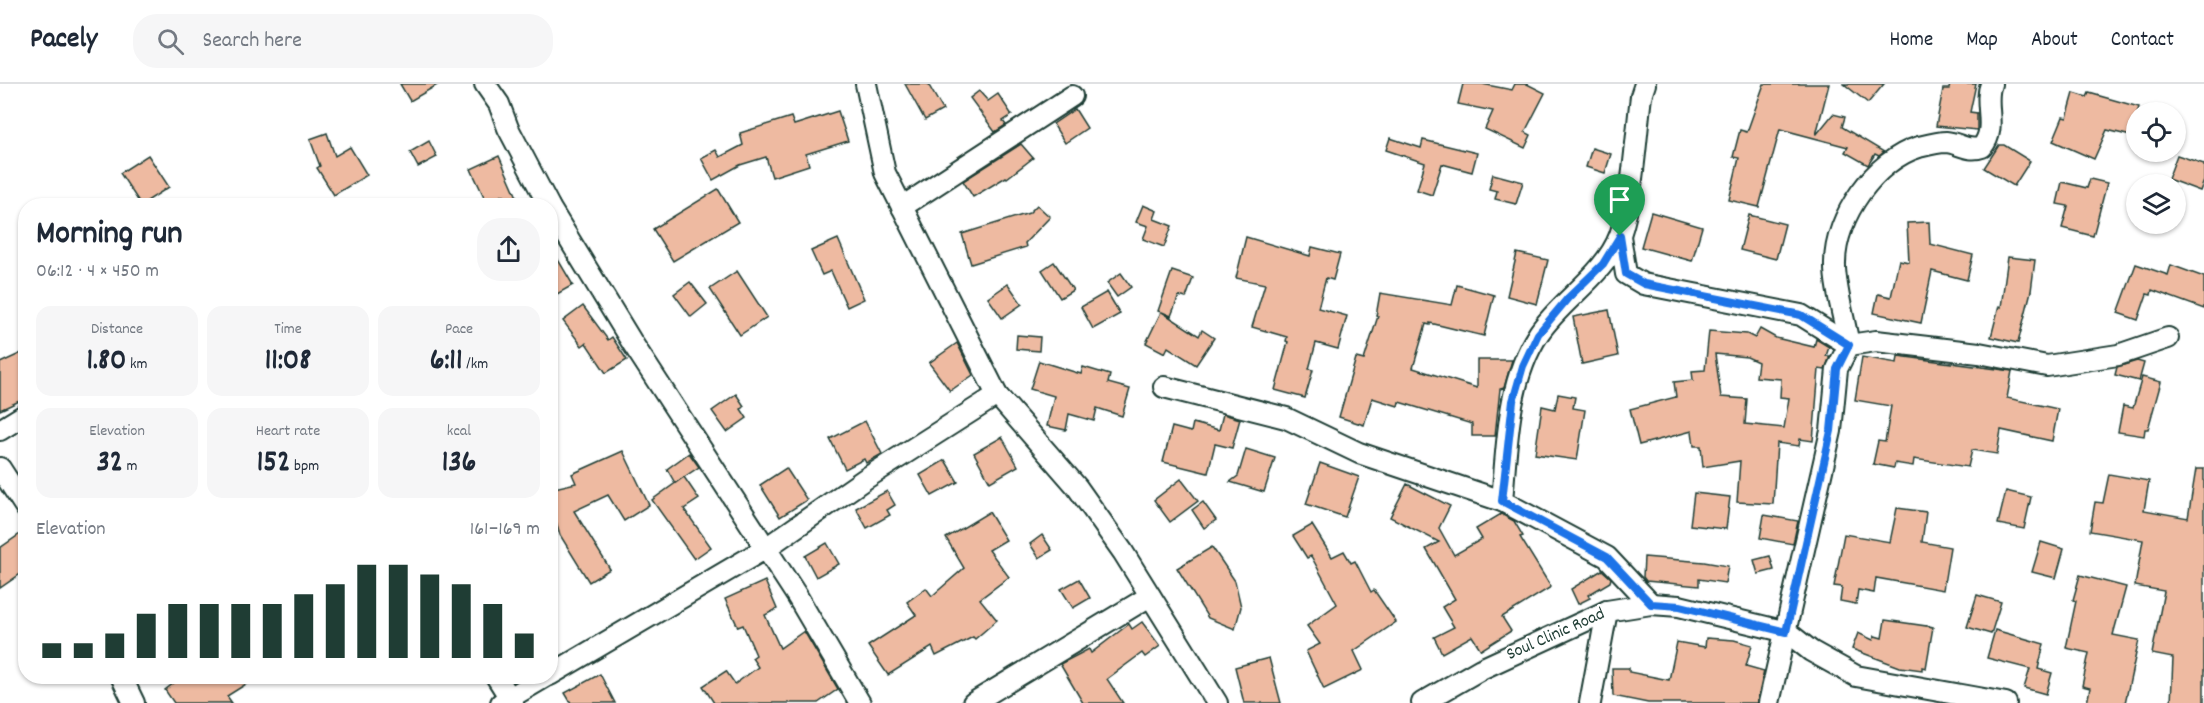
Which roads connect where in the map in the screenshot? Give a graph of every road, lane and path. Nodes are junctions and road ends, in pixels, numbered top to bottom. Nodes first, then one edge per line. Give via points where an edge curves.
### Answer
1 (485, 84) edge
2 (866, 84) edge
3 (1645, 84) edge
4 (1991, 84) edge
5 (1072, 96) dead end
6 (545, 198) edge
7 (902, 207) junction
8 (558, 221) edge
9 (1620, 236) junction
10 (2168, 338) dead end
11 (1849, 345) junction
12 (1164, 387) dead end
13 (997, 395) junction
14 (18, 419) edge
15 (0, 430) edge
16 (0, 468) edge
17 (18, 496) edge
18 (1502, 501) junction
19 (766, 548) junction
20 (1150, 596) junction
21 (1651, 604) junction
22 (1607, 611) junction
23 (1786, 632) junction
24 (558, 671) edge
25 (125, 684) edge
26 (500, 684) edge
27 (536, 684) edge
28 (508, 701) edge
29 (134, 703) edge
30 (860, 703) edge
31 (973, 703) edge
32 (1217, 703) edge
33 (1422, 703) edge
34 (1590, 703) edge
35 (1769, 703) edge
36 (2007, 703) edge

1 - 6 street via 499,104
2 - 7 street via 885,173
3 - 9 street
4 - 11 street via 1991,115 1982,147 1972,150 1947,142 1900,153 1866,184 1843,224 1834,263
5 - 7 street
7 - 13 street
8 - 19 street
9 - 11 street via 1626,274 1644,284 1801,315
9 - 18 street via 1603,264 1538,334 1523,366 1513,401
10 - 11 street via 2118,356 2047,366 1979,353 1876,341
11 - 23 street via 1837,369 1831,431
12 - 18 street via 1286,418 1359,453
13 - 19 street
13 - 20 street via 1077,487
14 - 15 street
16 - 17 street
18 - 21 street via 1607,557
19 - 24 street
19 - 30 street
20 - 31 street
20 - 32 street
21 - 22 street, Soul Clinic Road
21 - 23 street, Soul Clinic Road via 1680,606
22 - 33 street, Soul Clinic Road via 1481,669
22 - 34 street
23 - 35 street
23 - 36 street, Soul Clinic Road via 1857,676
25 - 29 street
26 - 28 street
27 - 28 street

